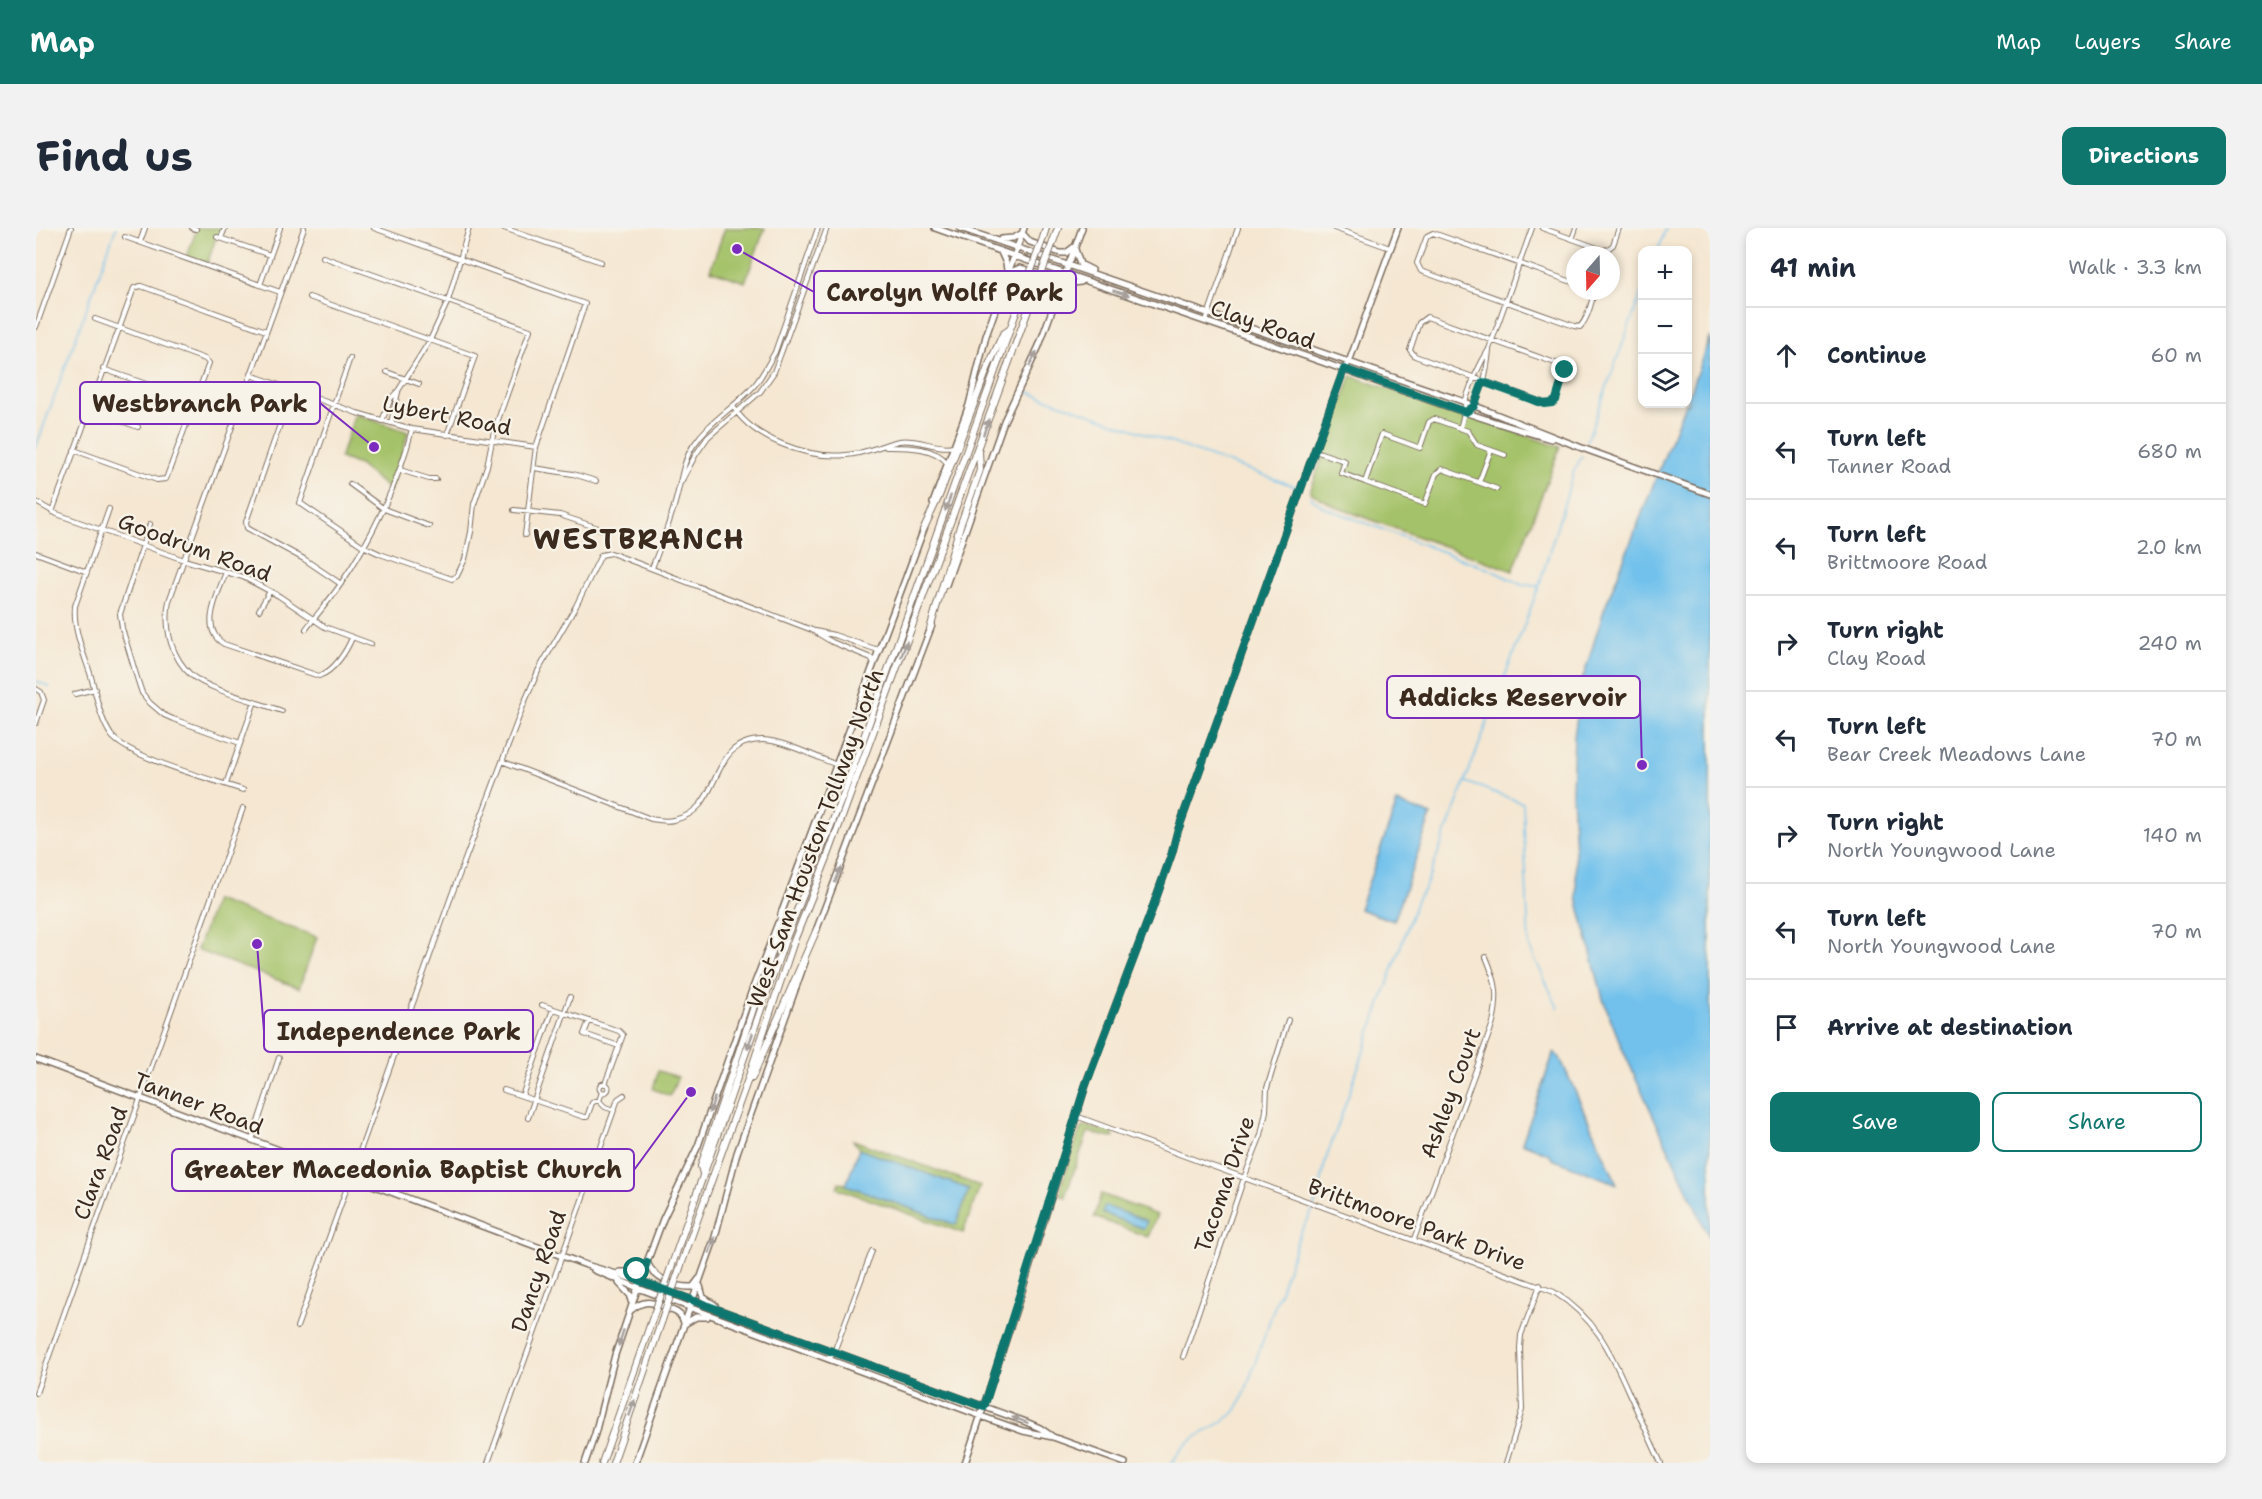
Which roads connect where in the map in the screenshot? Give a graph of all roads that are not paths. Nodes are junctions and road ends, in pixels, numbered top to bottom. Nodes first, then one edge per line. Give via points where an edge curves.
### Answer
1 (71, 228) edge
2 (145, 228) edge
3 (225, 228) edge
4 (280, 228) edge
5 (304, 228) edge
6 (374, 228) edge
7 (469, 228) edge
8 (504, 228) edge
9 (818, 228) edge
10 (827, 228) edge
11 (935, 228) edge
12 (958, 228) edge
13 (1046, 228) edge
14 (1058, 228) edge
15 (1082, 228) edge
16 (1238, 228) edge
17 (1334, 228) edge
18 (1398, 228) edge
19 (1532, 228) edge
20 (1542, 228) edge
21 (1576, 228) edge
22 (1619, 228) edge
23 (1023, 230) edge
24 (955, 235) junction
25 (125, 237) dead end
26 (1572, 238) junction
27 (995, 239) junction
28 (140, 242) junction
29 (1017, 246) junction
30 (1076, 246) junction
31 (1390, 248) junction
32 (1001, 252) junction
33 (270, 256) junction
34 (323, 257) dead end
35 (1013, 257) junction
36 (461, 259) junction
37 (601, 262) dead end
38 (1520, 263) junction
39 (1069, 266) junction
40 (1007, 274) junction
41 (1066, 274) junction
42 (1104, 277) junction
43 (1566, 280) edge
44 (1004, 282) junction
45 (1093, 284) junction
46 (260, 285) junction
47 (1061, 286) junction
48 (1144, 290) junction
49 (280, 292) junction
50 (309, 297) dead end
51 (1140, 299) junction
52 (1592, 300) edge
53 (448, 301) junction
54 (1506, 302) junction
55 (1209, 313) junction
56 (95, 319) dead end
57 (1206, 321) junction
58 (36, 327) edge
59 (118, 327) junction
60 (1010, 330) junction
61 (266, 331) junction
62 (1279, 337) junction
63 (430, 340) junction
64 (1492, 341) junction
65 (1277, 346) junction
66 (1489, 349) junction
67 (350, 358) dead end
68 (1349, 362) junction
69 (103, 369) junction
70 (1344, 369) junction
71 (387, 372) dead end
72 (251, 375) junction
73 (1474, 378) junction
74 (405, 379) junction
75 (1483, 382) junction
76 (419, 384) dead end
77 (1415, 385) junction
78 (152, 386) dead end
79 (292, 390) junction
80 (398, 391) junction
81 (1412, 393) junction
82 (1465, 402) junction
83 (334, 404) junction
84 (733, 406) junction
85 (1474, 406) junction
86 (89, 409) junction
87 (736, 412) junction
88 (1466, 412) junction
89 (382, 421) junction
90 (391, 423) junction
91 (138, 427) dead end
92 (1460, 428) junction
93 (412, 429) junction
94 (447, 435) junction
95 (493, 441) junction
96 (954, 446) junction
97 (536, 447) junction
98 (882, 447) junction
99 (978, 447) junction
100 (1582, 448) junction
101 (74, 450) junction
102 (1491, 450) junction
103 (1315, 451) junction
104 (1505, 455) dead end
105 (948, 464) junction
106 (534, 468) junction
107 (400, 470) junction
108 (436, 479) dead end
109 (596, 481) dead end
110 (1365, 482) junction
111 (1479, 482) junction
112 (350, 484) dead end
113 (679, 487) junction
114 (1497, 489) dead end
115 (1710, 494) edge
116 (36, 502) edge
117 (384, 508) junction
118 (110, 509) dead end
119 (514, 510) dead end
120 (528, 511) junction
121 (52, 512) junction
122 (150, 524) dead end
123 (429, 526) dead end
124 (601, 529) dead end
125 (923, 530) junction
126 (102, 531) junction
127 (525, 535) dead end
128 (142, 545) junction
129 (363, 546) junction
130 (36, 553) edge
131 (184, 560) junction
132 (651, 568) junction
133 (87, 572) junction
134 (226, 572) junction
135 (341, 584) junction
136 (270, 591) junction
137 (259, 610) dead end
138 (313, 620) junction
139 (306, 629) dead end
140 (930, 629) junction
141 (812, 630) junction
142 (352, 638) junction
143 (371, 644) dead end
144 (880, 648) junction
145 (875, 663) junction
146 (36, 689) edge
147 (94, 689) junction
148 (75, 694) dead end
149 (255, 701) junction
150 (282, 711) dead end
151 (36, 723) edge
152 (240, 743) junction
153 (504, 762) junction
154 (837, 765) junction
155 (226, 784) junction
156 (243, 790) dead end
157 (243, 808) dead end
158 (782, 912) junction
159 (817, 929) junction
160 (1486, 957) dead end
161 (570, 997) dead end
162 (542, 1005) dead end
163 (553, 1009) junction
164 (565, 1013) junction
165 (1288, 1020) dead end
166 (589, 1021) junction
167 (619, 1046) junction
168 (279, 1058) dead end
169 (36, 1059) edge
170 (748, 1079) junction
171 (504, 1090) dead end
172 (624, 1095) dead end
173 (522, 1096) junction
174 (141, 1098) junction
175 (534, 1100) junction
176 (599, 1101) junction
177 (614, 1110) junction
178 (1076, 1116) junction
179 (528, 1118) dead end
180 (252, 1140) junction
181 (704, 1175) junction
182 (351, 1177) junction
183 (1244, 1178) junction
184 (1414, 1239) junction
185 (872, 1251) dead end
186 (561, 1256) junction
187 (647, 1262) junction
188 (608, 1273) junction
189 (700, 1278) junction
190 (640, 1281) junction
191 (1540, 1286) junction
192 (638, 1288) junction
193 (693, 1300) junction
194 (690, 1308) junction
195 (629, 1312) junction
196 (744, 1319) junction
197 (726, 1321) junction
198 (685, 1324) junction
199 (297, 1327) dead end
200 (834, 1352) junction
201 (1183, 1357) dead end
202 (829, 1360) junction
203 (36, 1393) edge
204 (984, 1407) junction
205 (982, 1415) junction
206 (1053, 1437) junction
207 (488, 1463) edge
208 (585, 1463) edge
209 (602, 1463) edge
210 (612, 1463) edge
211 (635, 1463) edge
212 (965, 1463) edge
213 (1125, 1463) edge
214 (1506, 1463) edge
215 (1662, 1463) edge

1 - 58 street
2 - 28 street
3 - 33 street via 219,237
4 - 33 street
5 - 49 street
6 - 36 street
7 - 36 street
8 - 37 street
9 - 84 street via 775,352 755,385
10 - 87 street via 774,372
11 - 24 main road, Clay Road
12 - 24 main road
12 - 27 main road, Clay Road
13 - 60 highway, West Sam Houston Tollway North, bridge
99 -> 14 highway, West Sam Houston Tollway North, bridge
15 - 30 main road
16 - 55 street
17 - 31 street
18 - 31 main road
19 - 38 street
20 - 26 street
21 - 26 street
22 - 26 street via 1608,249
23 - 27 main road via 1012,238
23 - 29 main road
23 - 30 main road via 1032,244 1060,253
24 - 32 main road, Clay Road
25 - 28 street
27 - 29 main road, Clay Road
28 - 46 street
29 - 35 main road
29 - 39 main road, Clay Road
30 - 39 main road
30 - 42 main road via 1080,264
31 - 68 main road
32 - 35 main road, Clay Road
32 - 40 main road
33 - 46 street
34 - 53 street
35 - 40 main road
35 - 41 main road, Clay Road
36 - 53 street
36 - 97 street via 585,304
38 - 43 street
38 - 54 street
38 - 54 street via 1433,233 1427,236 1421,251 1417,263 1421,271
39 - 41 main road
39 - 42 main road, Clay Road
40 - 44 main road
41 - 45 main road, Clay Road
41 - 47 main road
42 - 48 main road, Clay Road
44 - 47 main road via 1020,268 1052,278
44 - 96 main road
45 - 47 main road
45 -> 51 main road, Clay Road
46 - 49 street
140 -> 47 main road via 1001,427 1039,346
48 - 51 main road
48 - 55 main road, Clay Road
49 - 61 street
50 - 63 street
51 - 57 main road, Clay Road
52 - 54 street via 1580,327
53 - 63 street
53 - 95 street via 530,330
54 - 64 street
55 - 57 street
55 - 62 main road, Clay Road
56 - 59 street
57 - 65 main road, Clay Road
59 - 61 street via 130,293 141,286
59 - 69 street
59 - 101 street via 208,362 208,366 168,477 157,480
60 - 125 highway via 1003,334 988,367
60 -> 181 highway, West Sam Houston Tollway North via 849,779 784,943
61 - 72 street
62 - 65 main road
62 - 68 main road, Clay Road
63 - 74 street
63 - 94 street via 475,356
64 - 66 street
64 - 73 street via 1426,317 1421,320 1410,350 1412,355
64 - 75 street via 1563,367 1564,375 1556,400 1547,404
65 - 70 main road, Clay Road
66 - 73 street
66 - 75 street
67 - 83 street
68 - 70 main road
68 - 77 main road, Clay Road
69 - 78 street
69 - 86 street
70 - 81 main road, Clay Road
70 - 103 main road
71 - 74 street
72 - 79 street, Lybert Road
72 - 131 street
73 - 75 street
73 - 82 street
74 - 76 street
74 - 80 street
75 - 85 street
77 - 81 main road
77 - 82 main road, Clay Road
79 - 83 street, Lybert Road
79 - 135 street via 247,528
80 - 89 street
80 - 90 street
81 - 88 main road, Clay Road
82 - 85 main road, Clay Road
82 - 88 street
83 - 89 street, Lybert Road
83 - 129 street via 300,503
84 - 87 street
84 - 113 street via 716,418 692,448
85 - 88 street
85 - 100 main road, Clay Road
86 - 91 street
86 - 101 street
87 - 98 street via 760,434 816,454 847,455
87 - 113 street via 708,437
88 - 92 street
88 - 100 main road, Clay Road
89 - 90 street, Lybert Road
90 - 93 street, Lybert Road
92 - 102 street via 1470,432 1477,445
92 - 110 street via 1432,419 1420,448 1382,434
93 - 94 street, Lybert Road
93 - 107 street
94 - 95 street, Lybert Road
95 - 97 street, Lybert Road
95 - 129 street via 474,504 469,546 461,570 452,579
96 - 98 street via 900,441
96 - 105 main road
97 - 106 street
98 - 105 street via 919,449 943,456
99 - 140 highway via 980,470
170 -> 99 highway, West Sam Houston Tollway North via 794,941
100 - 115 main road, Clay Road
101 - 121 street
102 - 104 street
102 - 111 street
103 - 110 street via 1345,461 1341,473
103 - 178 main road
105 - 125 main road
106 - 109 street
106 - 120 street
107 - 108 street
107 - 117 street
110 - 111 street via 1425,504 1436,474 1442,469
111 - 114 street
112 - 117 street
113 - 132 street
116 - 121 street, Goodrum Road
117 - 123 street
117 - 129 street
118 - 126 street
119 - 120 street
120 - 124 street via 560,515
120 - 127 street
121 - 126 street, Goodrum Road
122 - 128 street
125 - 144 main road
126 - 128 street, Goodrum Road
126 - 133 street
128 - 131 street, Goodrum Road
128 - 152 street via 120,614 142,693 157,710 172,719
129 - 135 street
130 - 133 street
131 - 134 street, Goodrum Road
131 - 149 street via 166,618 173,649 185,669 204,683
132 - 141 street
132 - 153 street via 611,553 601,555 539,669
133 - 147 street via 75,606 74,623
134 - 136 street, Goodrum Road
134 - 142 street via 211,618 216,638 224,644 319,676 344,654
135 - 138 street
136 - 137 street
136 - 138 street, Goodrum Road
138 - 139 street
138 - 142 street, Goodrum Road
159 -> 140 main road
141 - 144 street
141 - 145 street
142 - 143 street, Goodrum Road
144 - 145 main road
145 - 154 main road
146 - 151 street via 44,700
147 - 148 street
147 - 155 street via 105,723 119,743 134,752
149 - 150 street
149 - 152 street
152 - 155 street
153 - 154 street via 651,819 671,821 689,816 703,804 722,762 747,742 765,740
153 - 182 street via 452,894
154 - 158 main road
155 - 156 street
157 - 174 street, Clara Road
158 - 181 highway via 701,1166
158 -> 187 main road via 698,1146
159 - 170 highway via 753,1078
189 -> 159 main road via 737,1153
160 - 184 street, Ashley Court via 1496,981 1498,1001 1493,1023
161 - 164 street
162 - 163 street
163 - 164 street
163 - 173 street
164 - 166 street
164 - 175 street
165 - 183 street, Tacoma Drive via 1267,1088 1264,1126
166 - 167 street via 623,1035
166 - 167 street via 584,1034
167 - 176 street via 605,1084 599,1087
168 - 180 street
169 - 174 main road, Tanner Road
210 -> 170 highway, West Sam Houston Tollway North, bridge
171 - 173 street
172 - 177 street, Dancy Road
173 - 175 street
174 - 180 main road, Tanner Road
174 - 203 street, Clara Road
175 - 176 street via 584,1117 592,1103
175 - 179 street
176 - 177 street
177 - 186 street, Dancy Road
178 - 183 street, Brittmoore Park Drive
178 - 204 main road
180 - 182 main road, Tanner Road
181 - 209 highway, West Sam Houston Tollway North, bridge
182 - 186 main road, Tanner Road
182 - 199 street
183 - 184 street, Brittmoore Park Drive
183 - 201 street, Tacoma Drive
184 - 191 street, Brittmoore Park Drive
185 - 200 street
186 - 188 main road, Tanner Road
186 - 207 street, Dancy Road
187 - 188 main road via 633,1272
187 - 189 main road via 656,1277 685,1287 693,1287
187 - 190 main road
188 - 190 main road, Tanner Road
188 - 192 main road, Tanner Road
188 - 195 main road via 631,1296
189 - 193 main road
189 - 196 main road via 699,1289 705,1299
190 - 192 main road
190 - 193 main road, Tanner Road
191 - 214 street via 1521,1335 1522,1410
191 - 215 street, Brittmoore Park Drive via 1574,1305 1600,1334
192 - 194 main road, Tanner Road
192 - 195 main road
193 - 194 main road
193 - 196 main road, Tanner Road
194 - 197 main road, Tanner Road
194 - 198 main road
195 - 198 main road via 648,1301 676,1312
195 -> 208 main road
196 - 200 main road, Tanner Road
197 - 198 main road via 704,1316
197 - 202 main road, Tanner Road
198 - 211 main road
200 - 202 street
200 - 204 main road, Tanner Road
202 - 205 main road, Tanner Road
204 - 205 main road
206 -> 204 main road, Tanner Road via 1040,1428
205 - 206 main road, Tanner Road via 1023,1431
205 - 212 main road
206 - 213 main road, Tanner Road

